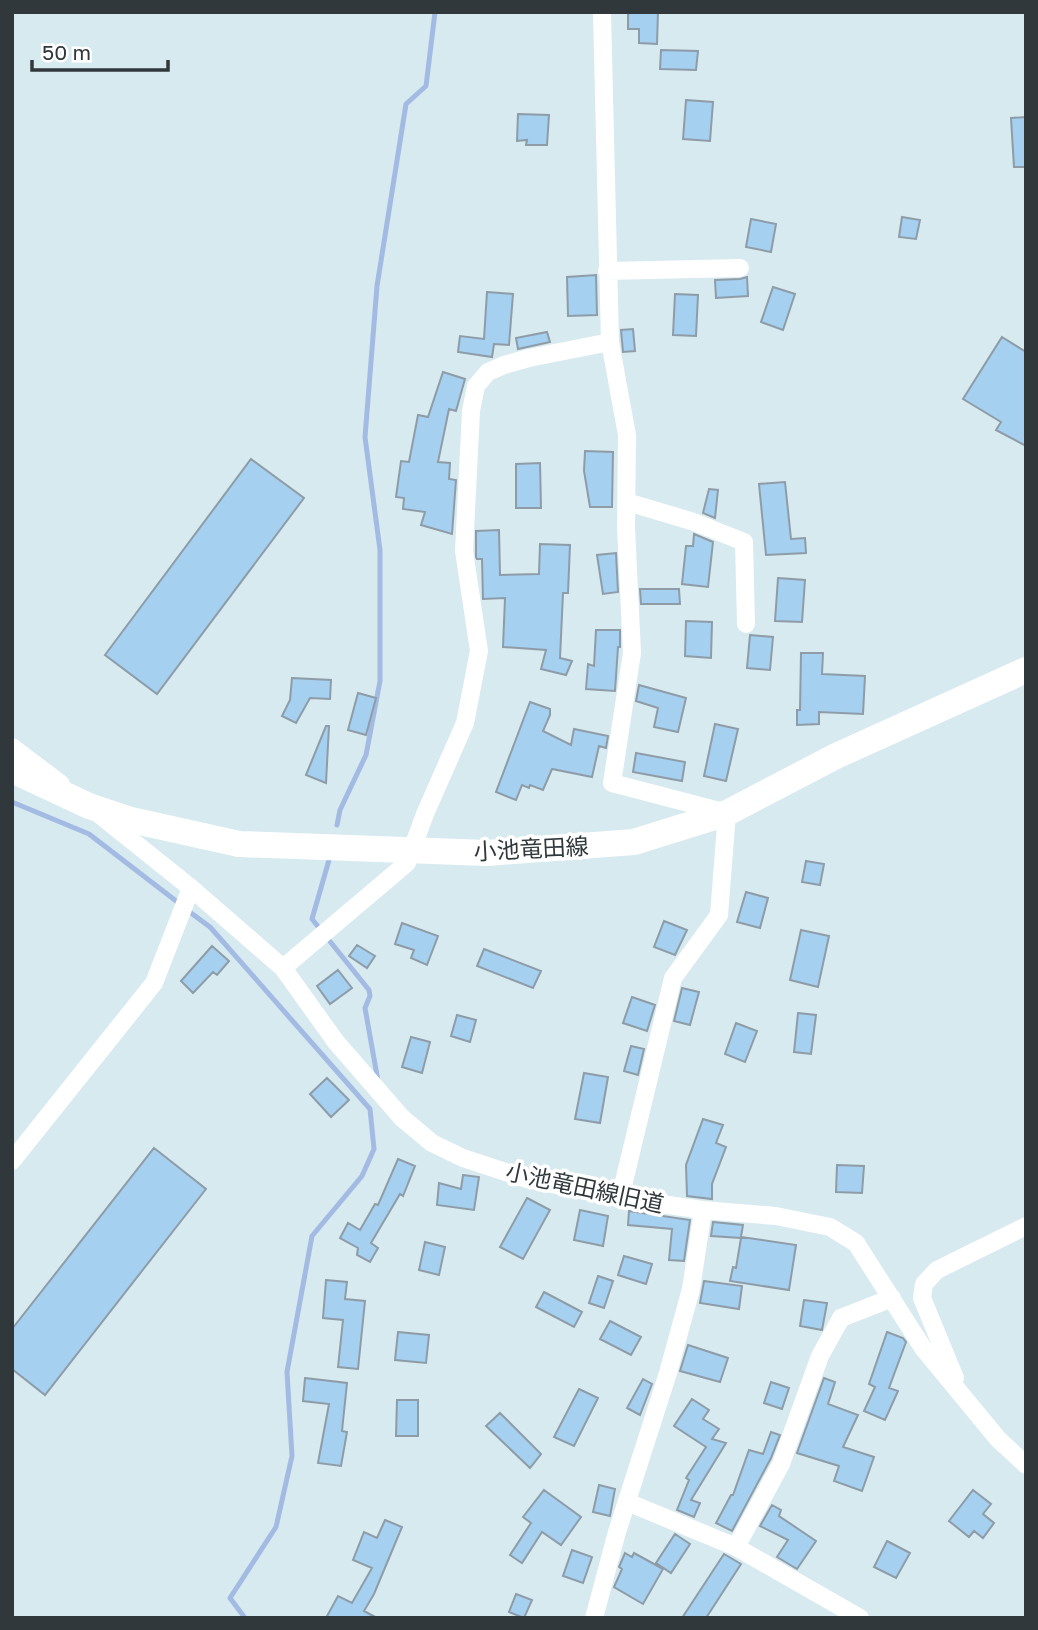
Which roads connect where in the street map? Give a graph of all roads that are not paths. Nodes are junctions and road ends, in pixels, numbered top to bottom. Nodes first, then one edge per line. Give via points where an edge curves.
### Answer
1 (602, 12) edge
2 (740, 268) dead end
3 (607, 271) junction
4 (610, 342) junction
5 (626, 502) junction
6 (746, 624) dead end
7 (1026, 670) edge
8 (12, 747) edge
9 (12, 770) edge
10 (89, 806) junction
11 (727, 813) junction
12 (412, 850) junction
13 (186, 901) junction
14 (284, 968) junction
15 (12, 1161) edge
16 (620, 1198) junction
17 (703, 1210) junction
18 (1026, 1226) edge
19 (892, 1298) junction
20 (963, 1397) junction
21 (1026, 1465) edge
22 (627, 1502) junction
23 (736, 1547) junction
24 (593, 1618) edge
25 (860, 1618) edge

1 - 3 street
2 - 3 street
3 - 4 street
4 - 5 street via 627,435
4 - 12 street via 504,365 488,372 476,386 464,551 479,651 465,723
5 - 6 street via 744,542
5 - 11 street via 632,653 612,783
7 - 11 main road, 小池竜田線 via 836,756
8 - 10 street, 小池竜田線旧道
9 - 10 main road, 小池竜田線
10 - 12 main road, 小池竜田線 via 239,844
10 - 13 street, 小池竜田線旧道
11 - 12 main road, 小池竜田線 via 634,842 487,853
11 - 16 street via 719,915 673,978
12 - 14 street via 408,863
13 - 14 street, 小池竜田線旧道
13 - 15 street via 154,983
14 - 16 street, 小池竜田線旧道 via 336,1042 402,1118 432,1143 527,1179
16 - 17 street, 小池竜田線旧道
17 - 19 street, 小池竜田線旧道 via 776,1216 830,1227 856,1243
17 - 22 street via 691,1289
18 - 20 street via 937,1270 924,1283 922,1298
19 - 20 street, 小池竜田線旧道 via 923,1348
19 - 23 street via 841,1318 820,1356 781,1464
20 - 21 street, 小池竜田線旧道
22 - 23 street
22 - 24 street
23 - 25 street

